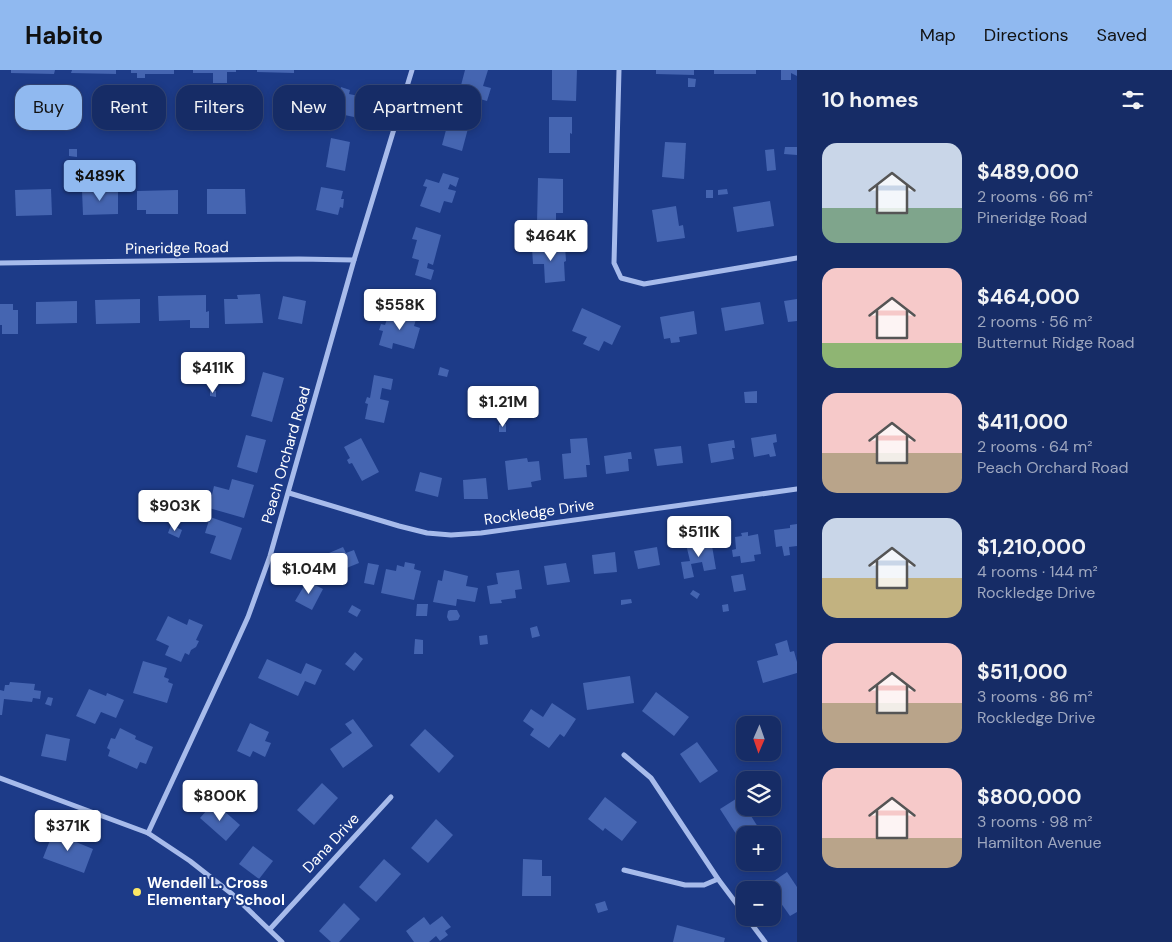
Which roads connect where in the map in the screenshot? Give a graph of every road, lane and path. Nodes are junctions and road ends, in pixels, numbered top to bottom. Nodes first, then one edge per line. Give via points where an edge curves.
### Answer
1 (412, 70) edge
2 (619, 70) edge
3 (797, 258) edge
4 (354, 260) junction
5 (0, 263) edge
6 (797, 489) edge
7 (289, 493) junction
8 (624, 755) dead end
9 (0, 778) edge
10 (391, 797) dead end
11 (148, 833) junction
12 (624, 870) dead end
13 (718, 879) junction
14 (736, 903) edge
15 (753, 926) edge
16 (270, 929) junction
17 (282, 942) edge
18 (765, 942) edge

1 - 4 street, Peach Orchard Road
2 - 3 street via 614,263 621,278 644,284
4 - 5 street, Pineridge Road
4 - 7 street, Peach Orchard Road
6 - 7 street, Rockledge Drive via 451,535 399,526
7 - 11 street, Peach Orchard Road via 248,617
8 - 13 street via 651,778
9 - 11 street
10 - 16 street, Dana Drive
11 - 16 street via 232,894
12 - 13 street via 686,885 704,885
13 - 14 street
15 - 18 street
16 - 17 street

